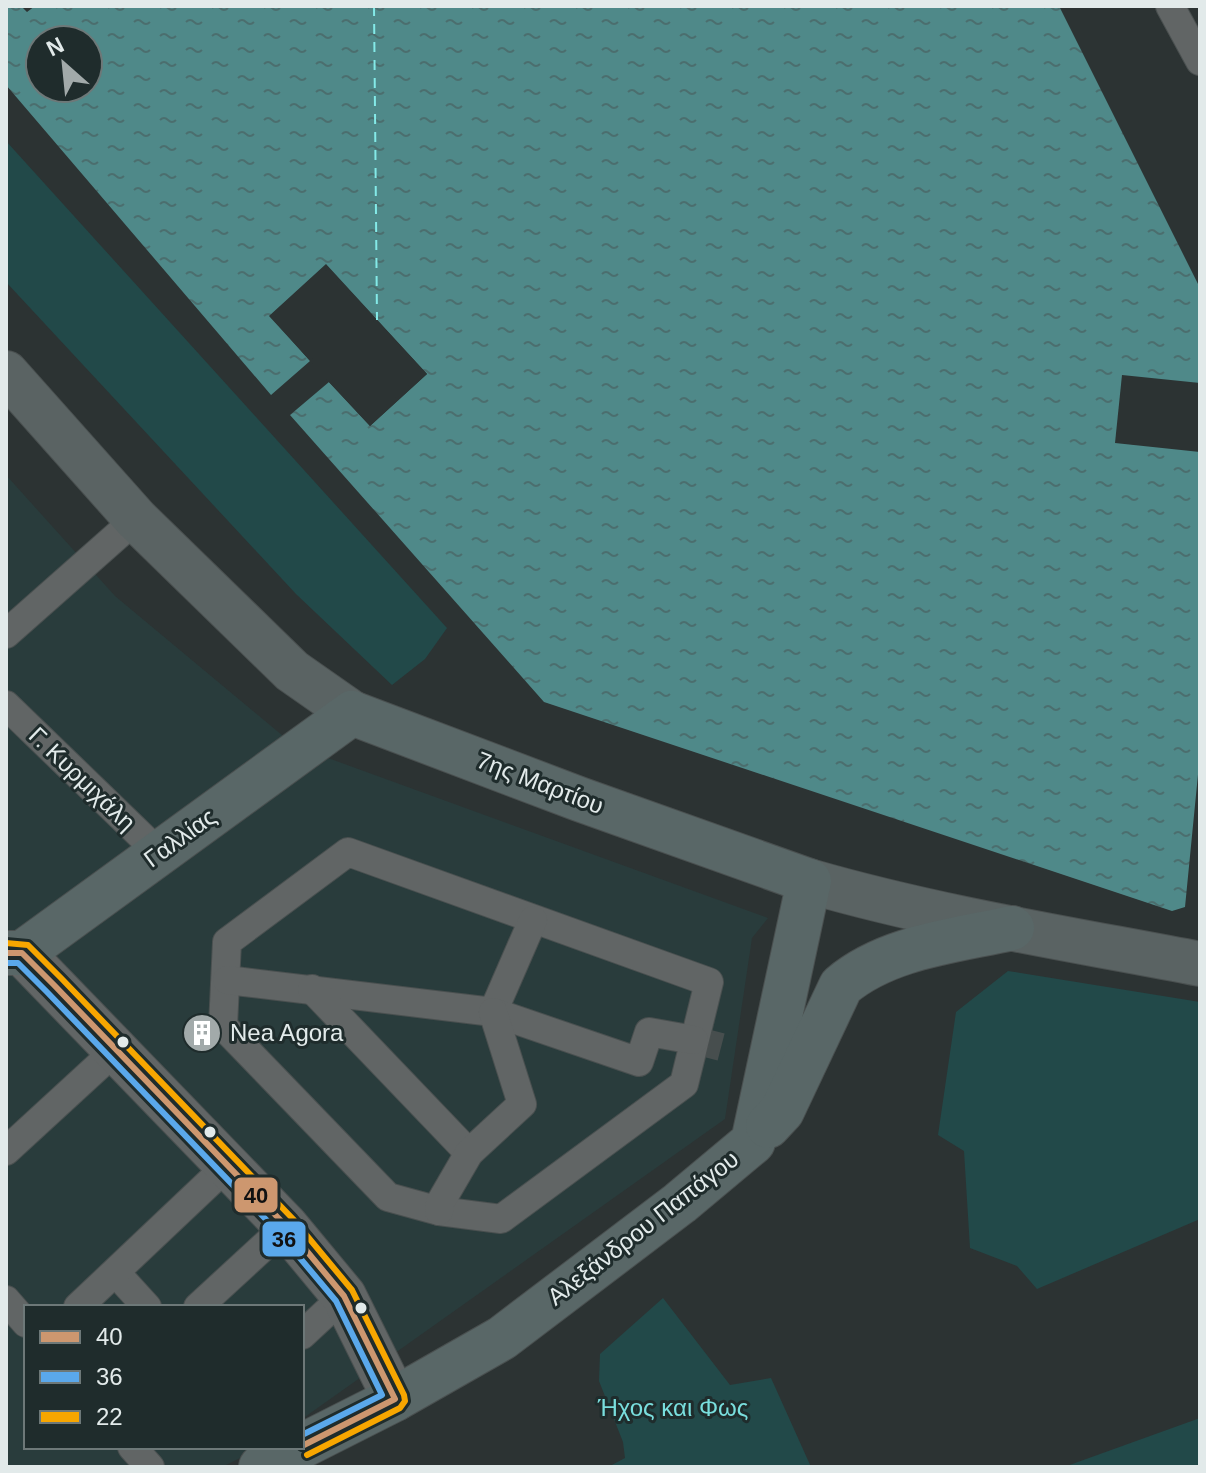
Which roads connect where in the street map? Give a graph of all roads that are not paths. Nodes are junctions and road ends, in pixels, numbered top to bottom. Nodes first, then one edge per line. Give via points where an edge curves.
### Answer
1 (1170, 6) edge
2 (1200, 61) edge
3 (6, 373) edge
4 (136, 519) junction
5 (6, 634) edge
6 (6, 705) edge
7 (352, 713) junction
8 (159, 853) junction
9 (809, 881) junction
10 (531, 924) junction
11 (1012, 928) junction
12 (14, 953) edge
13 (1200, 964) edge
14 (230, 980) junction
15 (312, 989) junction
16 (493, 1012) junction
17 (688, 1039) junction
18 (117, 1049) junction
19 (753, 1142) junction
20 (6, 1151) edge
21 (469, 1153) junction
22 (228, 1165) junction
23 (440, 1207) junction
24 (286, 1226) junction
25 (116, 1273) junction
26 (344, 1296) junction
27 (6, 1300) edge
28 (80, 1305) edge
29 (145, 1305) edge
30 (200, 1305) edge
31 (24, 1321) edge
32 (304, 1333) edge
33 (395, 1399) junction
34 (304, 1443) edge
35 (134, 1449) edge
36 (150, 1467) edge

1 - 2 street
3 - 4 main road, 7ης Μαρτίου
4 - 5 street
4 - 7 main road, 7ης Μαρτίου via 292,671
6 - 8 street, Γ. Κυρμιχάλη
7 - 8 main road, Γαλλίας
7 - 9 main road, 7ης Μαρτίου
8 - 12 main road, Γαλλίας
9 - 11 main road, 7ης Μαρτίου
9 - 19 main road, Αλεξάνδρου Παπάγου
10 - 14 street via 348,852 227,942
10 - 16 street
10 - 17 street via 709,982
11 - 13 main road, 7ης Μαρτίου
11 - 19 main road via 893,956 841,986 782,1111
12 - 18 street
14 - 15 street
14 - 23 street via 223,1026 388,1197
15 - 16 street
15 - 21 street
16 - 17 street via 639,1062 649,1032
16 - 21 street via 522,1104
17 - 23 street via 684,1084 501,1219
18 - 20 street
18 - 22 street
19 - 33 main road, Αλεξάνδρου Παπάγου via 502,1338
21 - 23 street
22 - 24 street
22 - 25 street
24 - 26 street
24 - 30 street
25 - 28 street
25 - 29 street
26 - 32 street
26 - 33 street
27 - 31 street
33 - 34 main road, Αλεξάνδρου Παπάγου
35 - 36 street

